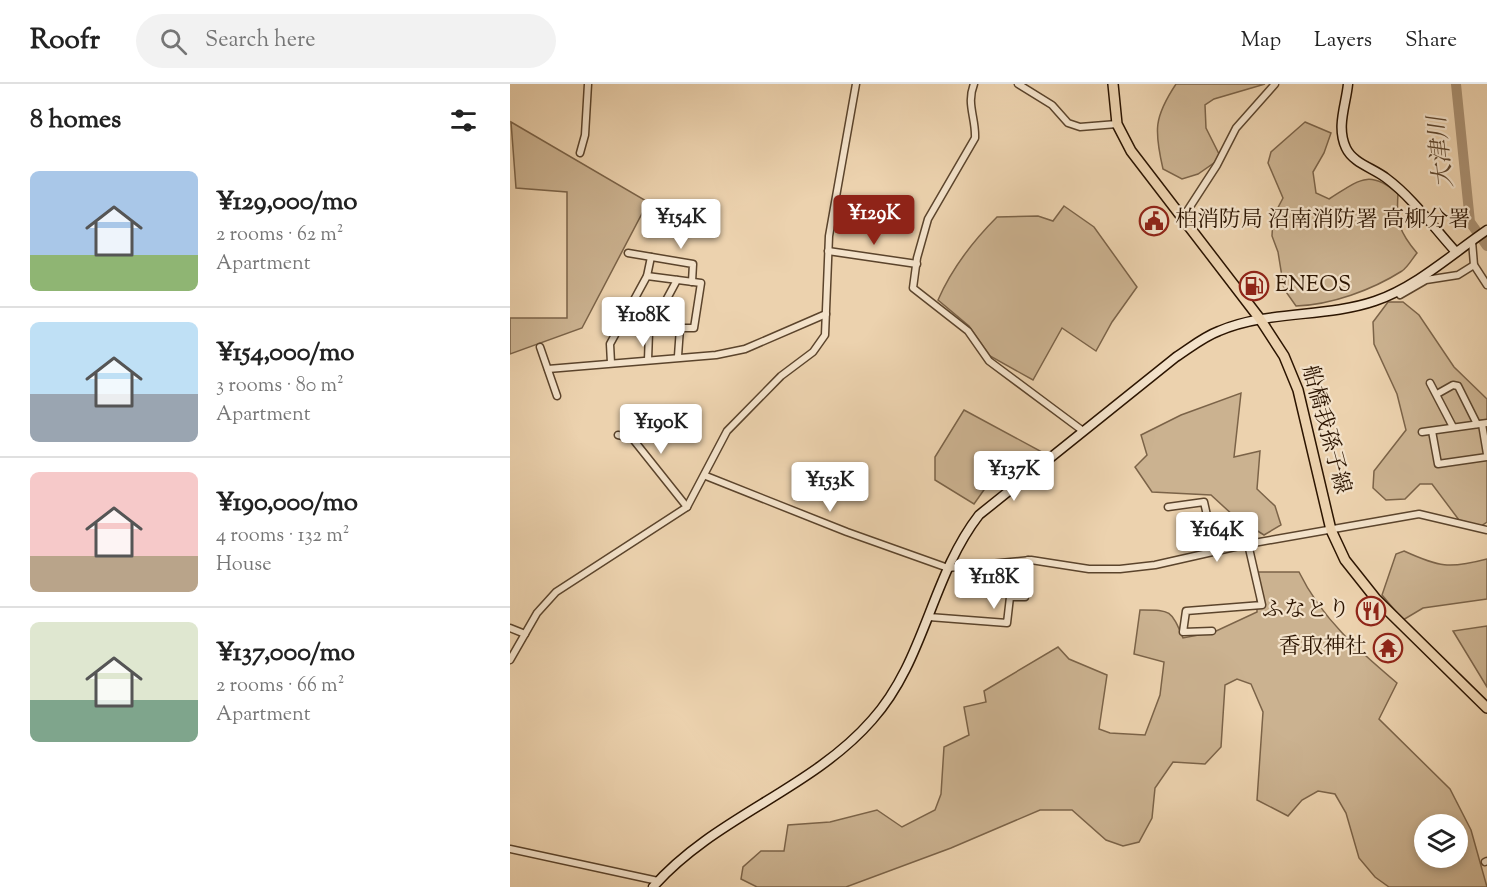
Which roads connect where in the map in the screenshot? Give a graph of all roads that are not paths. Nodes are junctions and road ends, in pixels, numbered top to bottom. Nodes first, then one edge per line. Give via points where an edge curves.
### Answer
1 (588, 84) edge
2 (856, 84) edge
3 (974, 84) edge
4 (1018, 84) edge
5 (1113, 84) edge
6 (1275, 84) edge
7 (1348, 84) edge
8 (1117, 124) junction
9 (580, 153) dead end
10 (1182, 219) junction
11 (1487, 230) edge
12 (1473, 240) junction
13 (828, 251) junction
14 (1456, 252) junction
15 (628, 253) dead end
16 (651, 257) junction
17 (917, 264) junction
18 (1474, 265) junction
19 (647, 276) junction
20 (677, 280) junction
21 (692, 282) junction
22 (1487, 285) edge
23 (1397, 291) junction
24 (826, 314) junction
25 (1260, 320) junction
26 (540, 347) dead end
27 (678, 356) junction
28 (648, 360) junction
29 (610, 363) junction
30 (548, 369) junction
31 (1430, 383) dead end
32 (1437, 394) junction
33 (557, 396) dead end
34 (1482, 424) edge
35 (1453, 427) junction
36 (1083, 431) junction
37 (1432, 431) junction
38 (1422, 432) dead end
39 (618, 435) dead end
40 (1487, 456) edge
41 (706, 476) junction
42 (687, 507) junction
43 (1168, 507) dead end
44 (1331, 530) junction
45 (1487, 530) edge
46 (1248, 544) junction
47 (1215, 551) junction
48 (1028, 560) junction
49 (948, 568) junction
50 (929, 617) junction
51 (510, 628) edge
52 (1212, 632) dead end
53 (525, 634) junction
54 (510, 660) edge
55 (1487, 708) edge
56 (510, 849) edge
57 (655, 884) edge

1 - 9 street via 588,113
2 - 13 street
3 - 17 street via 969,103 975,138 932,212
4 - 8 street via 1080,128
5 - 8 main road, 船橋我孫子線
6 - 10 street via 1236,128
7 - 14 street via 1341,128 1346,149 1355,160 1386,178 1407,197
8 - 10 main road, 船橋我孫子線 via 1131,151
10 - 25 main road, 船橋我孫子線
11 - 12 street
12 - 14 street
12 - 18 street
13 - 17 street
13 - 24 street
14 - 23 street
15 - 16 street
16 - 19 street
16 - 21 street via 693,264
17 - 36 street via 914,288 968,331 989,361
18 - 22 street
18 - 23 street via 1458,275 1426,280 1400,295
19 - 20 street
19 - 29 street via 610,344
20 - 21 street
20 - 28 street via 649,332
21 - 27 street via 701,283 694,328 680,328
23 - 25 street via 1359,306
24 - 27 street via 745,349
24 - 41 street via 821,344 781,376 727,431
25 - 36 street via 1210,335
25 - 44 main road, 船橋我孫子線 via 1284,356 1298,390
26 - 30 street
27 - 28 street
28 - 29 street
29 - 30 street
30 - 33 street
31 - 32 street
32 - 34 street via 1458,386
32 - 35 street
34 - 35 street
34 - 40 street
35 - 37 street
36 - 49 street via 979,515
37 - 38 street
37 - 40 street via 1438,464
39 - 42 street via 632,438
41 - 42 street
41 - 49 street
42 - 53 street via 556,592
43 - 47 street via 1204,502
44 - 45 street via 1419,514
44 - 46 street
44 - 55 main road, 船橋我孫子線 via 1364,587
46 - 47 street
46 - 52 street via 1262,605 1186,611 1183,632
47 - 48 street via 1120,569 1089,569
48 - 49 street
48 - 50 street via 1025,597 1010,597 1007,623
49 - 50 street
50 - 57 street via 902,678 852,742 695,848
51 - 53 street
53 - 54 street
56 - 57 street

